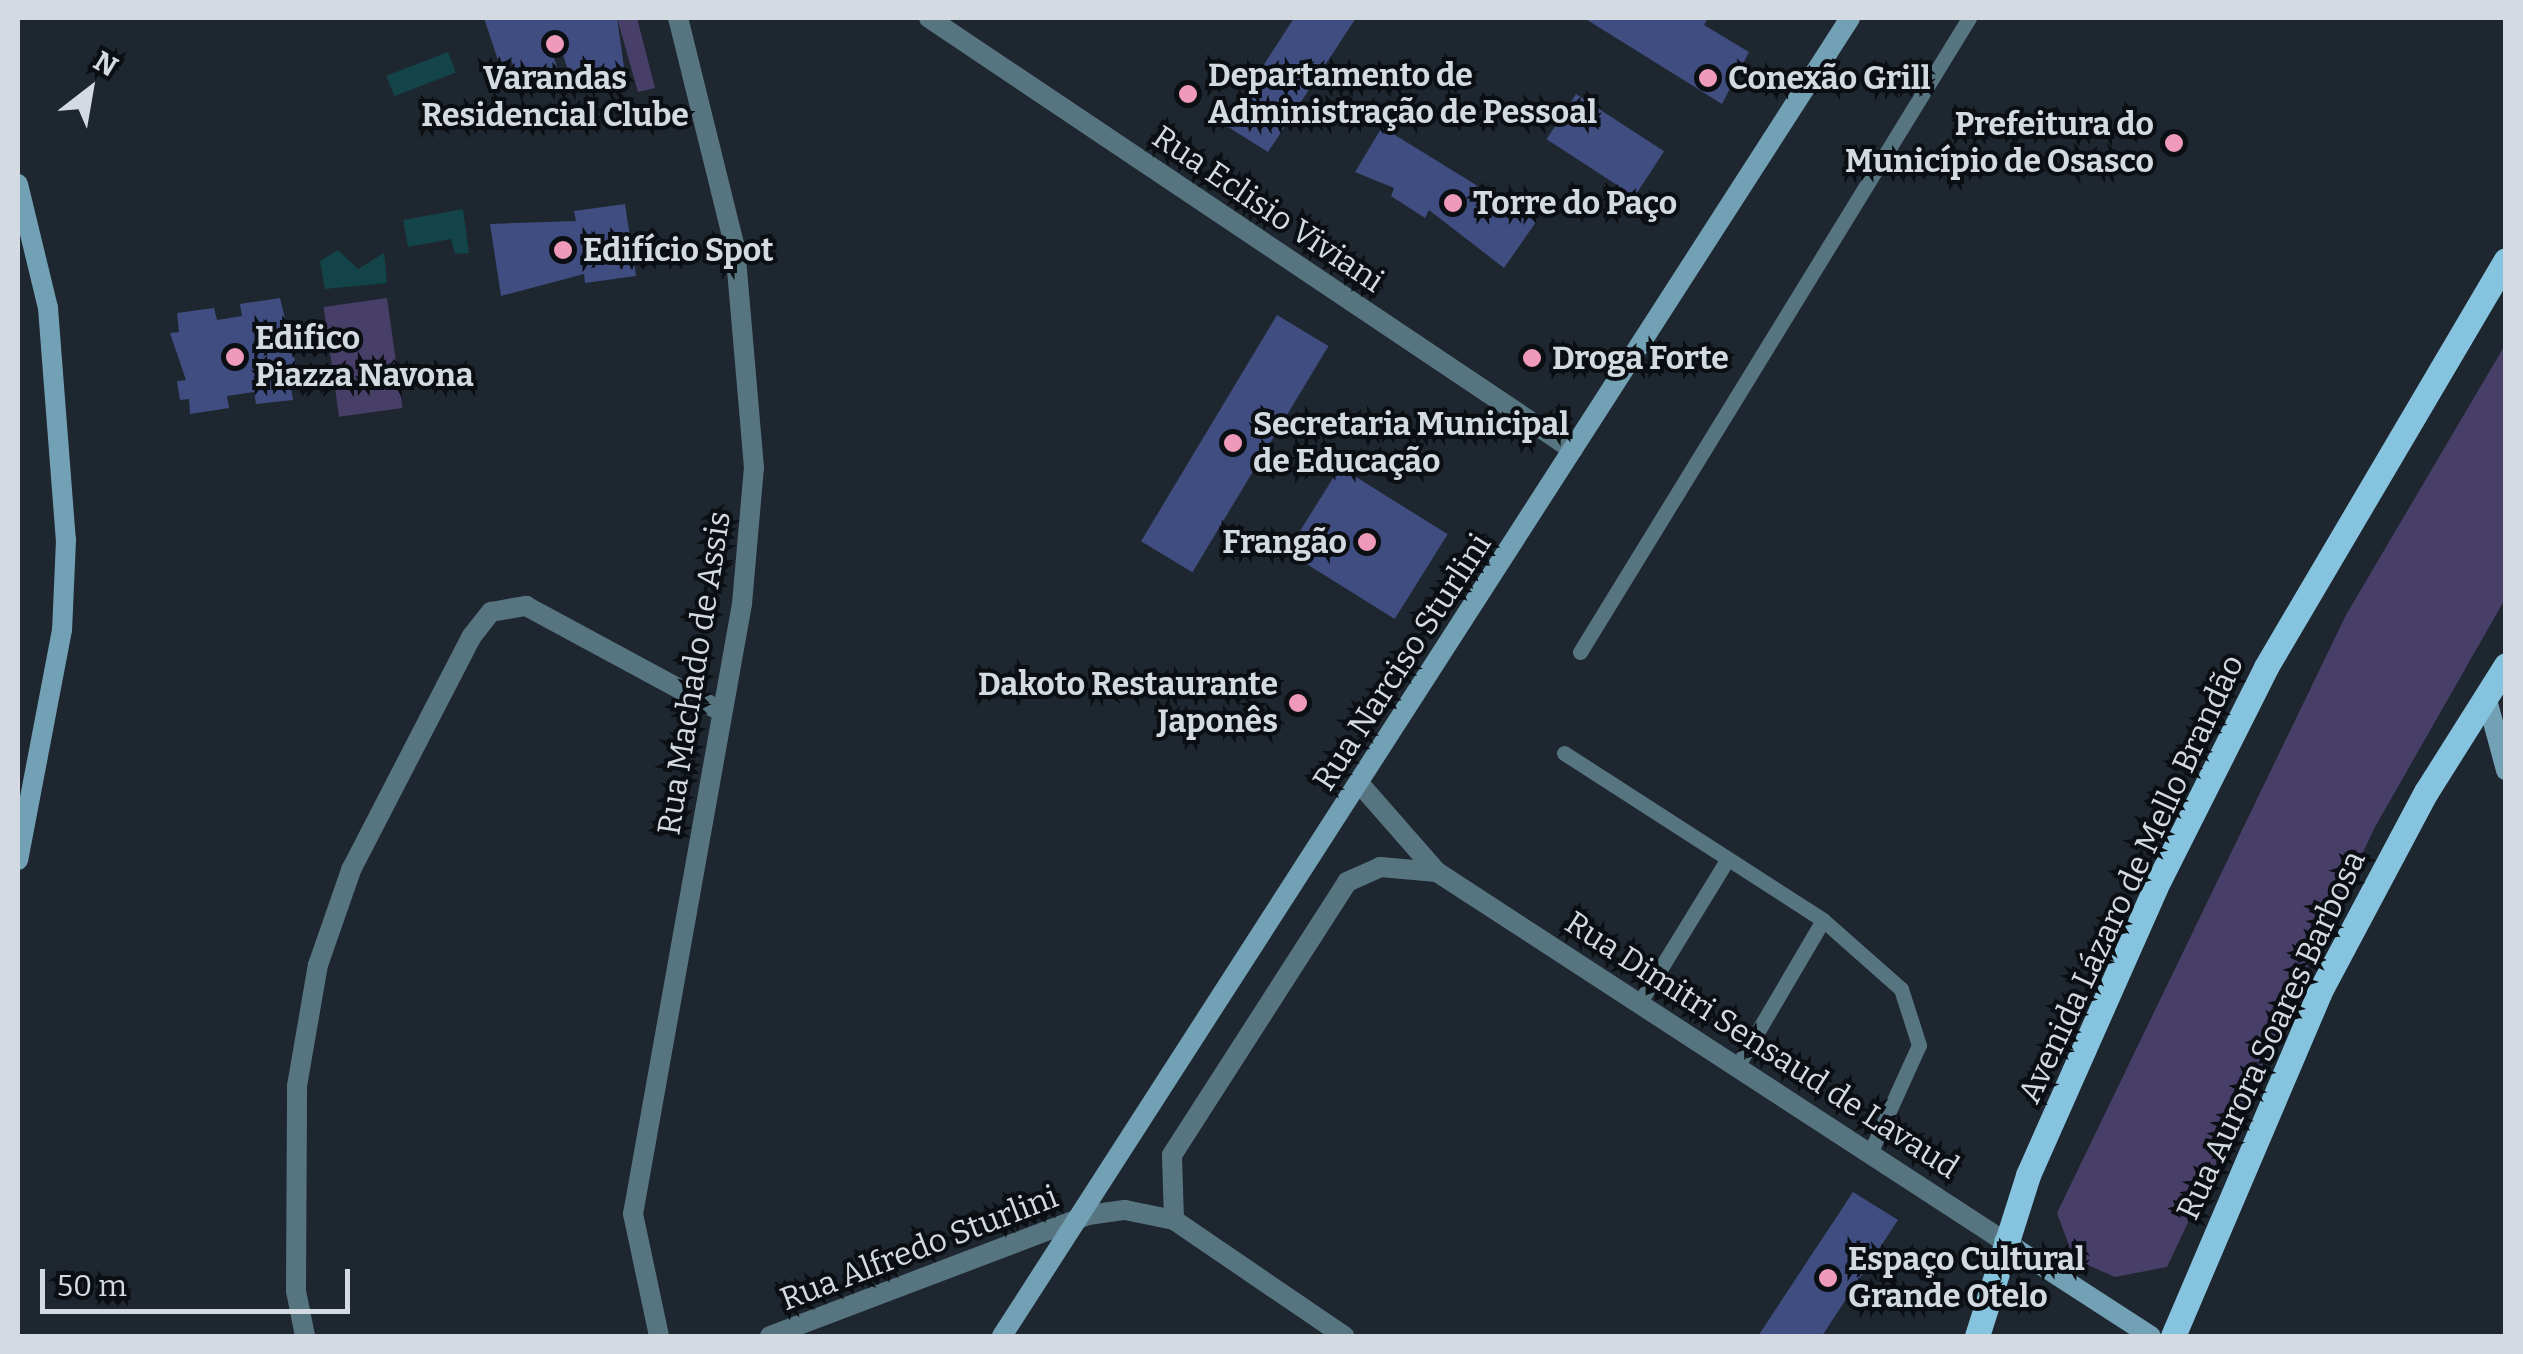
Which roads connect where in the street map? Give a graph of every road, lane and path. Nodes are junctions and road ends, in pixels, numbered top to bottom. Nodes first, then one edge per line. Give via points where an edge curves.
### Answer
1 (678, 18) edge
2 (928, 18) edge
3 (1850, 18) edge
4 (1969, 18) edge
5 (18, 184) edge
6 (2506, 260) edge
7 (1573, 450) junction
8 (1580, 652) dead end
9 (2506, 665) edge
10 (2486, 696) junction
11 (722, 712) junction
12 (1564, 753) dead end
13 (2506, 770) edge
14 (1359, 783) junction
15 (18, 860) edge
16 (1728, 860) junction
17 (1437, 872) junction
18 (1823, 920) junction
19 (1640, 1002) junction
20 (1738, 1065) junction
21 (1871, 1152) junction
22 (1088, 1215) junction
23 (1174, 1220) junction
24 (2004, 1240) junction
25 (305, 1336) edge
26 (659, 1336) edge
27 (770, 1336) edge
28 (1002, 1336) edge
29 (1344, 1336) edge
30 (1977, 1336) edge
31 (2151, 1336) edge
32 (2173, 1336) edge

1 - 11 street, Rua Machado de Assis via 735,248 754,468
2 - 7 street, Rua Eclisio Viviani
3 - 7 main road, Rua Narciso Sturlini
4 - 8 lane
5 - 15 main road via 51,327 66,540 62,630
6 - 24 main road, Avenida Lázaro de Mello Brandão via 2266,667 2147,905
7 - 14 main road, Rua Narciso Sturlini
9 - 10 main road, Rua Aurora Soares Barbosa
10 - 13 main road
10 - 32 main road, Rua Aurora Soares Barbosa via 2320,993
11 - 25 street via 526,606 490,612 472,636 351,870 318,966 297,1086 296,1291
11 - 26 street, Rua Machado de Assis via 633,1214
12 - 16 lane
14 - 17 street, Rua Dimitri Sensaud de Lavaud
14 - 22 main road, Rua Narciso Sturlini
16 - 18 lane
16 - 19 lane
17 - 19 street, Rua Dimitri Sensaud de Lavaud
17 - 23 street via 1380,867 1347,882 1172,1154
18 - 20 lane
18 - 21 lane via 1876,960 1920,1023 1919,1044
19 - 20 street, Rua Dimitri Sensaud de Lavaud
20 - 21 street, Rua Dimitri Sensaud de Lavaud
21 - 24 street, Rua Dimitri Sensaud de Lavaud
22 - 23 street, Rua Alfredo Sturlini via 1125,1210
22 - 27 street, Rua Alfredo Sturlini
22 - 28 main road, Rua Narciso Sturlini
23 - 29 street
24 - 30 main road, Avenida Lázaro de Mello Brandão
24 - 31 main road, Rua Dimitri Sensaud de Lavaud

